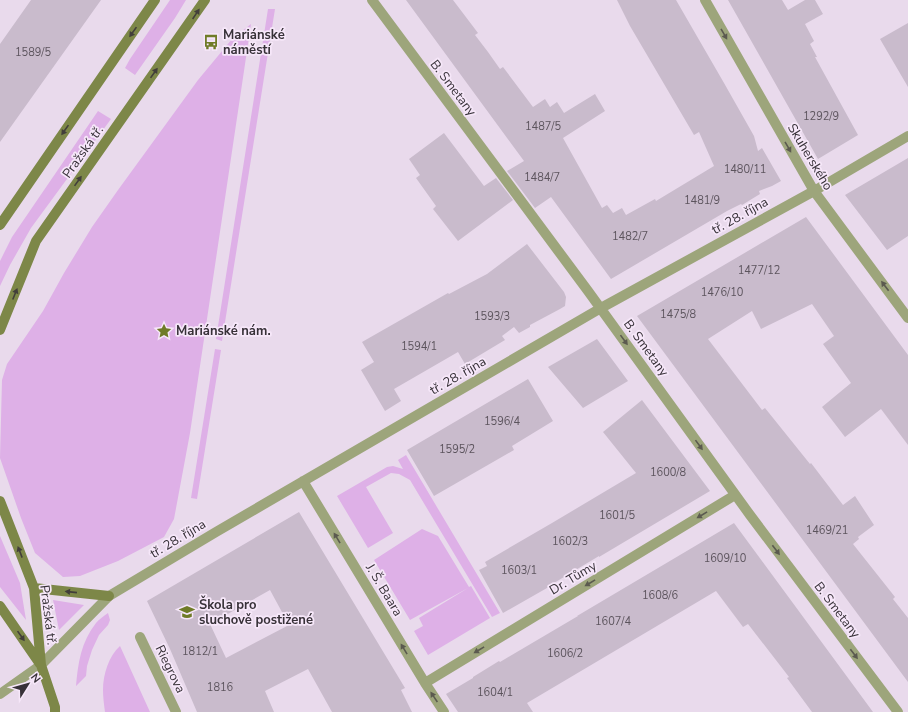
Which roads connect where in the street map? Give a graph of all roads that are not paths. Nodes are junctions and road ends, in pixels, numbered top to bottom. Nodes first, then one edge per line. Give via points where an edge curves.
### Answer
1 (155, 0) edge
2 (205, 0) edge
3 (372, 0) edge
4 (705, 0) edge
5 (908, 136) edge
6 (814, 190) junction
7 (0, 225) edge
8 (601, 308) junction
9 (908, 318) edge
10 (0, 330) edge
11 (303, 481) junction
12 (735, 495) junction
13 (0, 501) edge
14 (34, 588) junction
15 (109, 596) junction
16 (0, 606) edge
17 (140, 637) dead end
18 (41, 665) junction
19 (425, 683) junction
20 (0, 694) edge
21 (55, 712) edge
22 (176, 712) edge
23 (444, 712) edge
24 (898, 712) edge

1 -> 7 street, Pražská tř.
10 -> 2 street, Pražská tř. via 36,241
3 - 8 street, B. Smetany
4 -> 6 street, Skuherského
5 - 6 street, tř. 28. října
6 - 8 street, tř. 28. října
9 -> 6 street, Skuherského
8 - 11 street, tř. 28. října
8 -> 12 street, B. Smetany
11 - 15 street, tř. 28. října
19 -> 11 street, J. Š. Baara
12 -> 19 street, Dr. Tůmy
12 -> 24 street, B. Smetany
14 -> 13 street, Pražská tř.
15 -> 14 street
14 - 18 street, Pražská tř.
15 - 18 street, tř. 28. října
16 -> 18 street, Pražská tř.
17 - 22 street, Riegrova
18 - 20 street, tř. 28. října
18 - 21 street
23 -> 19 street, J. Š. Baara

